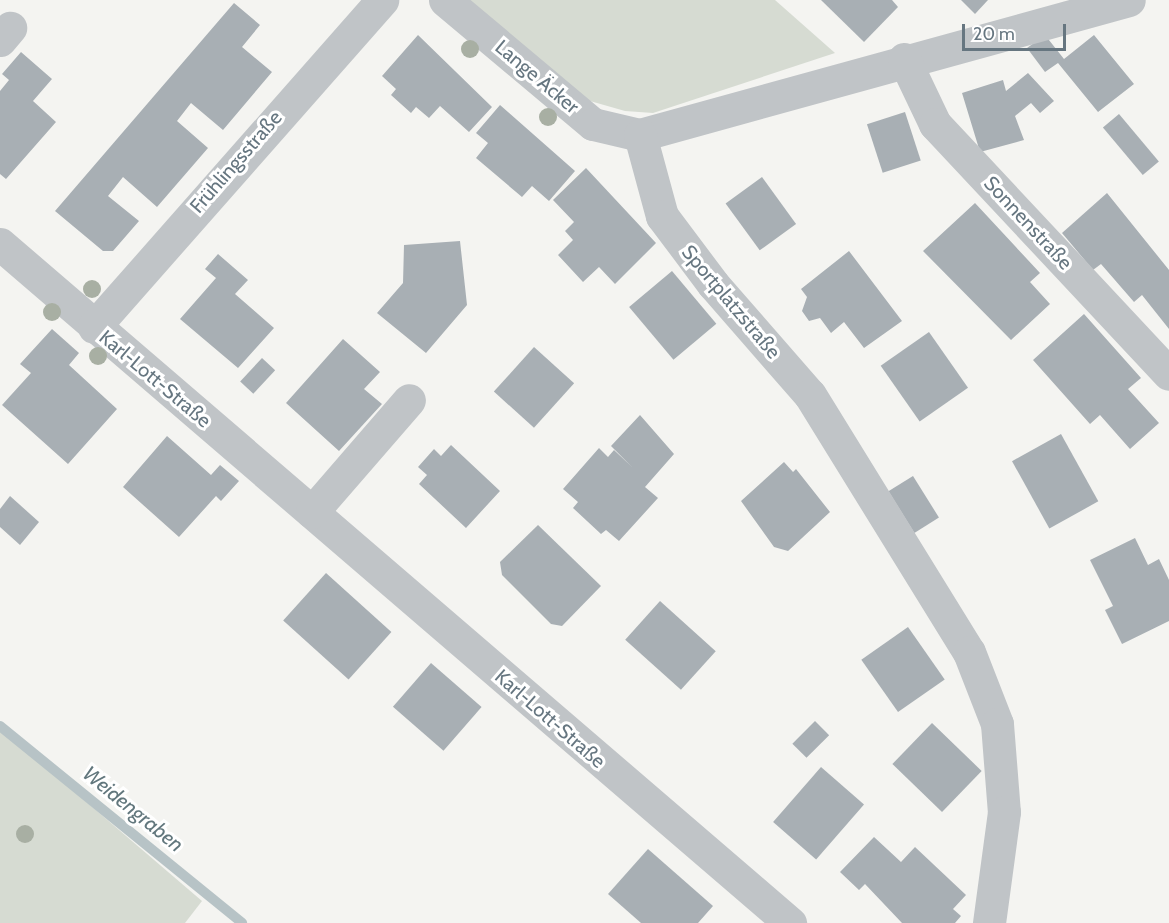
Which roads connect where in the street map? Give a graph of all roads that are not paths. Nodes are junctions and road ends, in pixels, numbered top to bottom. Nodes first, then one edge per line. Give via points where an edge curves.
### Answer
1 (382, 0) edge
2 (445, 0) edge
3 (1130, 0) edge
4 (904, 59) junction
5 (640, 135) junction
6 (0, 244) edge
7 (94, 327) junction
8 (1169, 374) edge
9 (409, 400) dead end
10 (312, 512) junction
11 (790, 923) edge
12 (989, 923) edge

1 - 7 street, Frühlingsstraße
2 - 5 street, Lange Äcker via 593,124
3 - 4 street
4 - 5 street
4 - 8 street, Sonnenstraße via 935,124
5 - 12 street, Sportplatzstraße via 662,216 713,284 810,395 969,652 997,724 1004,812
6 - 7 street, Karl-Lott-Straße
7 - 10 street, Karl-Lott-Straße
9 - 10 street
10 - 11 street, Karl-Lott-Straße

